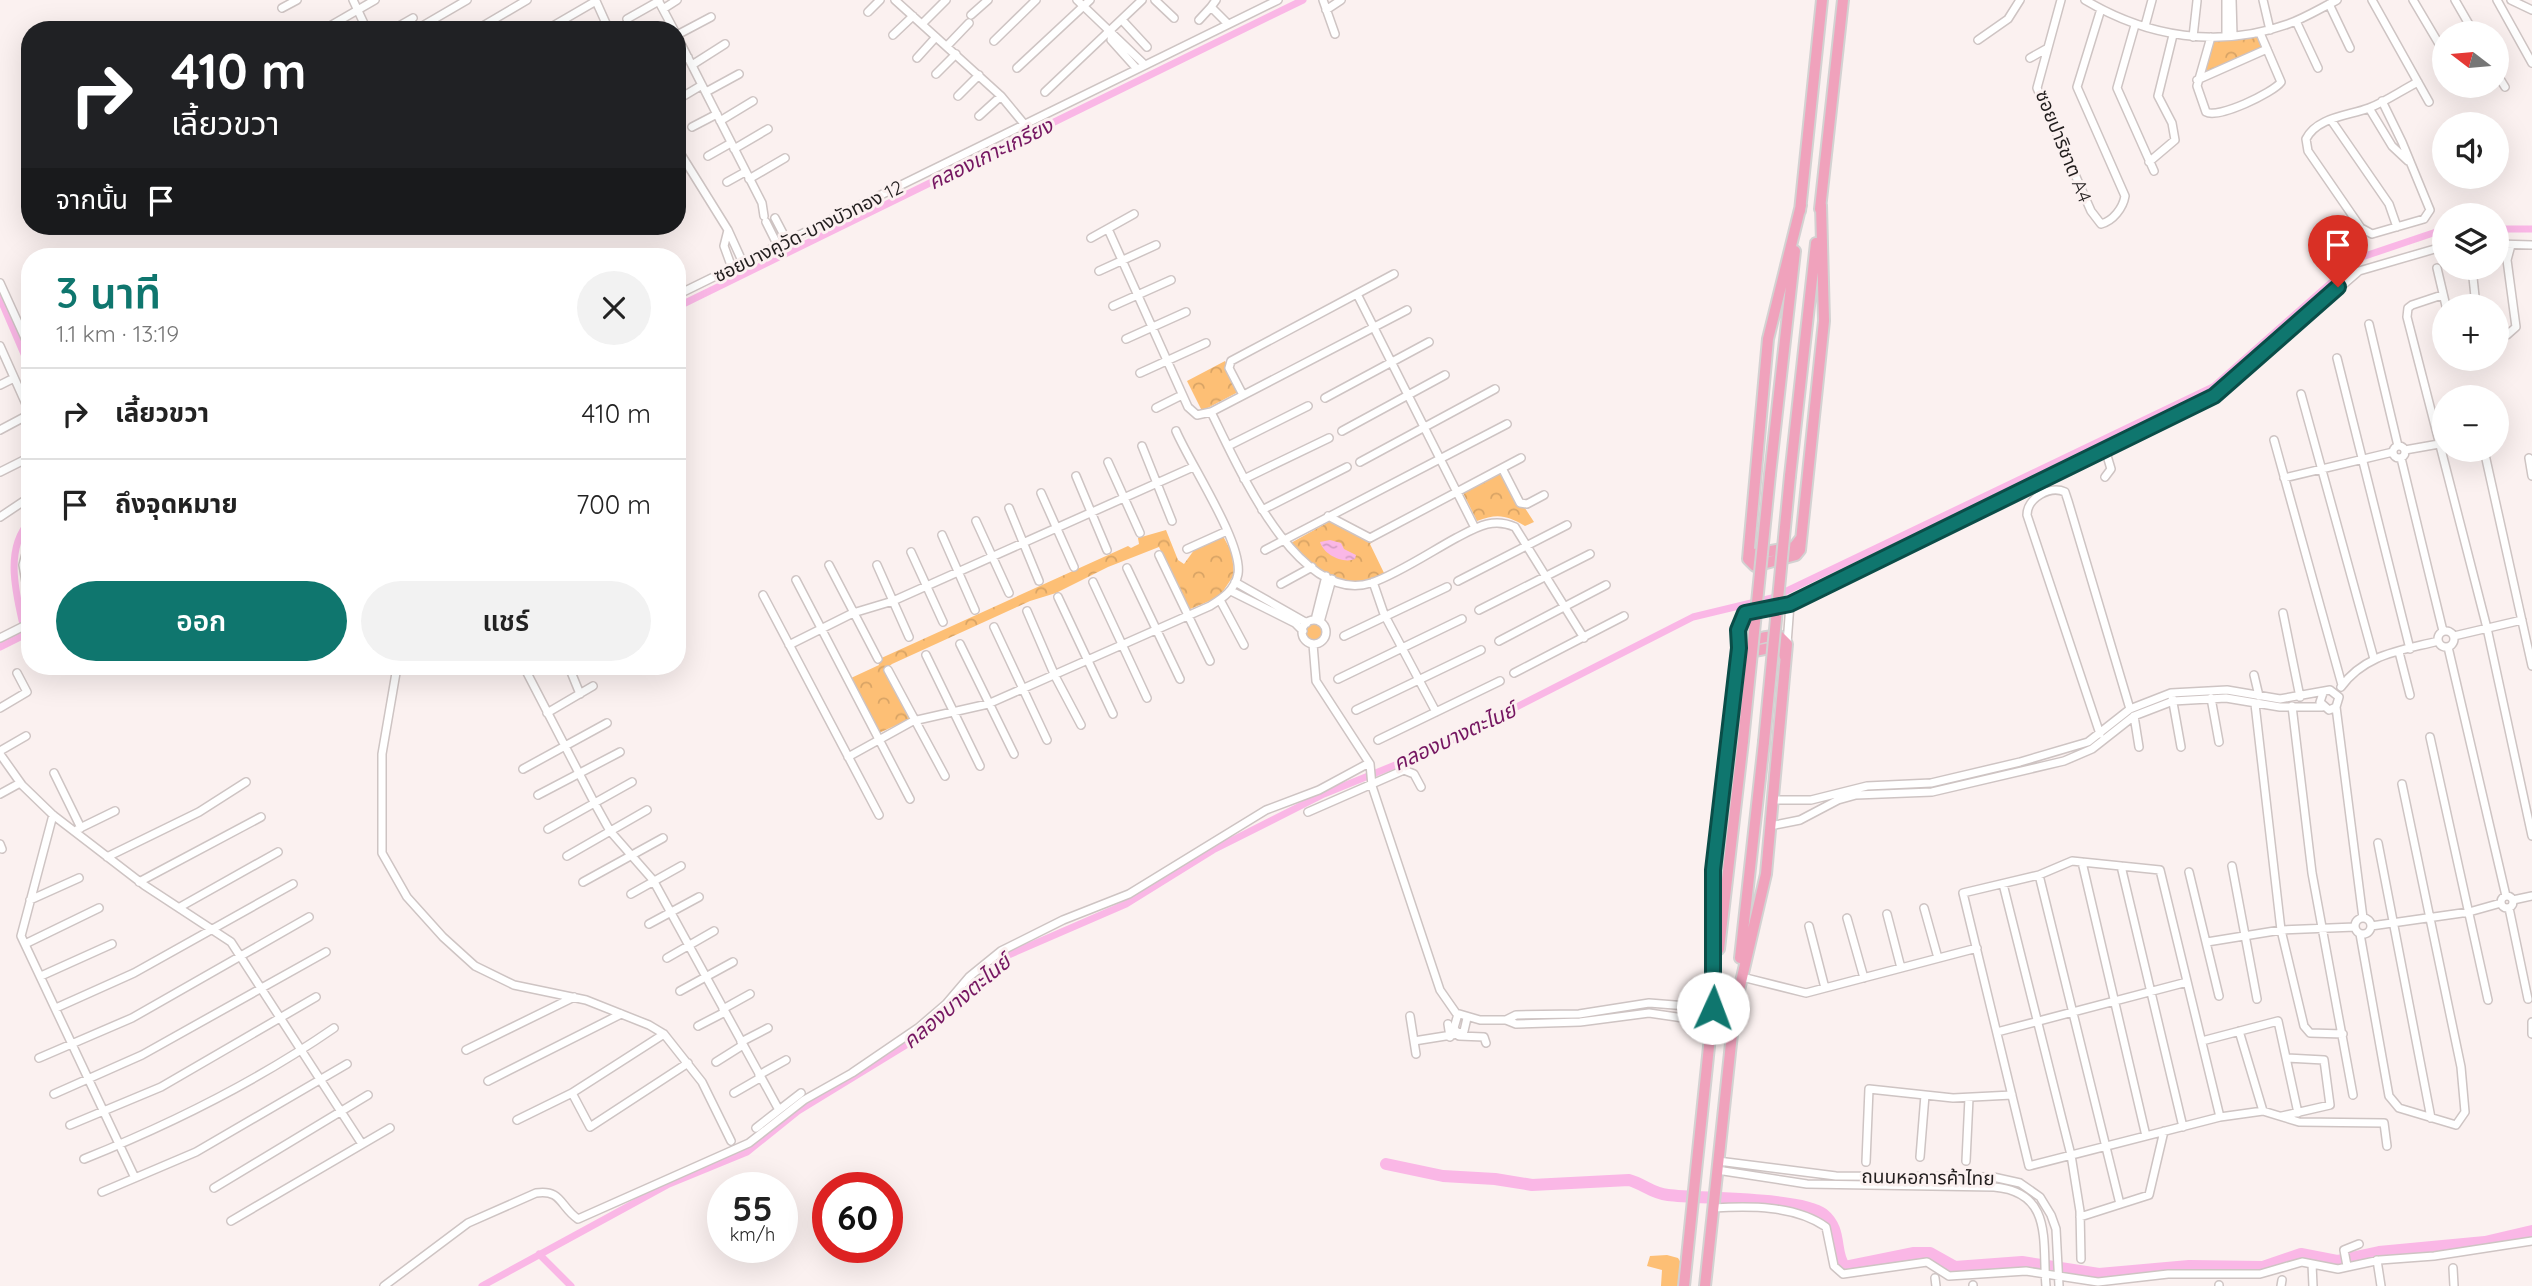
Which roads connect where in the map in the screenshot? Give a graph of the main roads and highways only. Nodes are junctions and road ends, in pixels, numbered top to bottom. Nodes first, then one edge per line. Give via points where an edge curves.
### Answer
1 (1822, 0) edge
2 (1843, 0) edge
3 (1801, 205) junction
4 (1821, 205) junction
5 (1806, 339) junction
6 (1821, 340) junction
7 (1767, 357) junction
8 (1783, 357) junction
9 (1737, 653) junction
10 (1786, 658) junction
11 (1716, 847) junction
12 (1731, 849) junction
13 (1751, 864) junction
14 (1766, 867) junction
15 (1713, 1002) junction
16 (1734, 1012) junction
17 (1684, 1286) edge
18 (1705, 1286) edge

1 - 3 main road
2 - 4 main road
3 - 7 main road
3 - 8 main road
4 - 5 main road
4 - 6 main road
5 - 6 main road via 1815,323 1820,326
5 - 13 main road, bridge
6 - 7 main road via 1801,538 1794,547 1757,555 1749,542
7 - 8 main road via 1770,345 1776,342 1782,346
8 - 12 main road, bridge
9 - 10 main road via 1781,646
9 - 10 main road via 1772,636 1783,637
9 - 11 main road
10 - 14 main road
11 - 12 main road via 1720,864
11 - 15 main road
12 - 15 main road
13 - 14 main road via 1758,874
13 - 16 main road
14 - 16 main road
15 - 17 main road
16 - 18 main road

